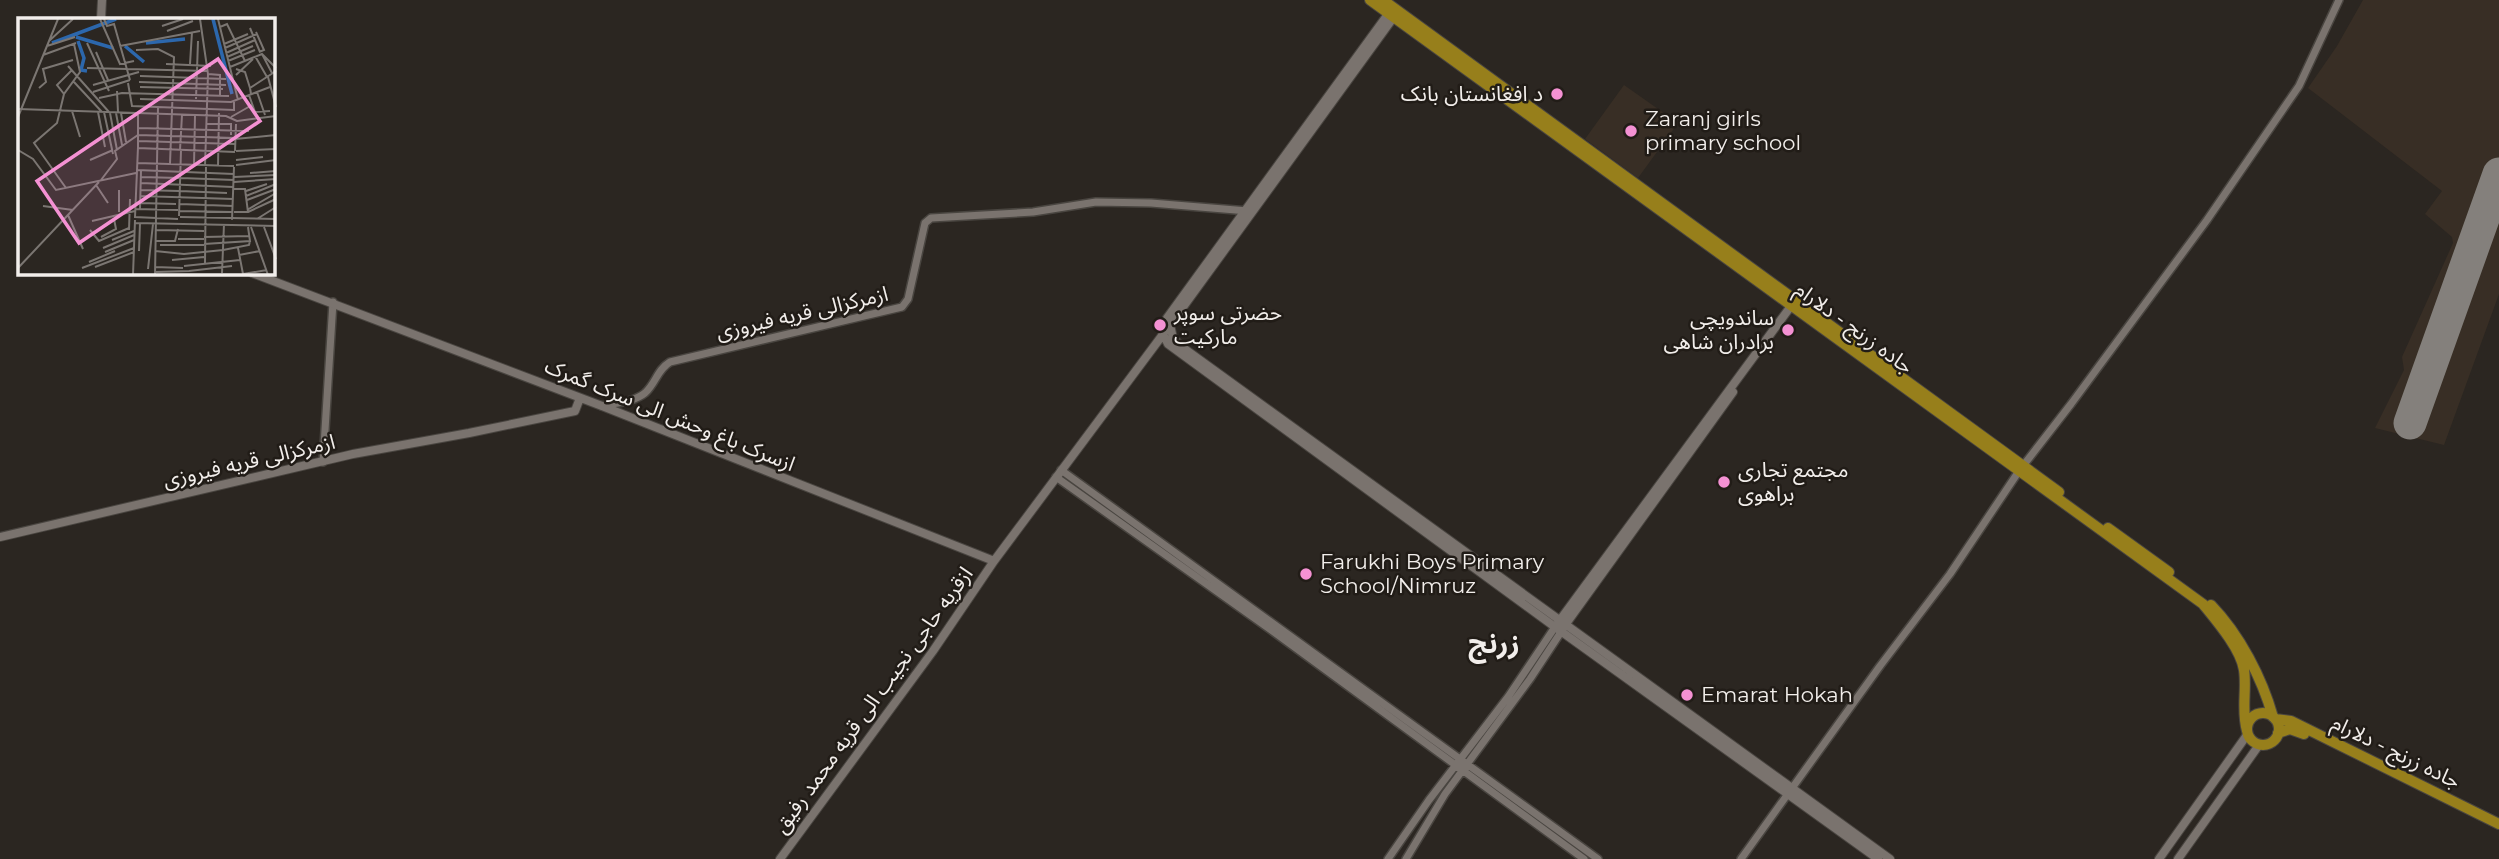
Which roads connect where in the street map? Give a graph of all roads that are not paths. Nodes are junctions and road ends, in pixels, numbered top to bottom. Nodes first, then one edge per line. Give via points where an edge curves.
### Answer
1 (102, 0) edge
2 (1370, 0) edge
3 (1383, 0) edge
4 (2339, 0) edge
5 (1393, 12) junction
6 (102, 18) edge
7 (1249, 211) junction
8 (258, 275) edge
9 (332, 302) junction
10 (1795, 304) junction
11 (1166, 332) junction
12 (580, 398) junction
13 (602, 406) junction
14 (323, 462) junction
15 (2021, 468) junction
16 (1058, 474) junction
17 (0, 537) edge
18 (994, 561) junction
19 (1560, 626) junction
20 (2274, 718) junction
21 (2247, 733) junction
22 (2278, 733) junction
23 (2259, 745) junction
24 (1461, 765) junction
25 (1790, 791) junction
26 (2499, 824) edge
27 (2499, 832) edge
28 (780, 859) edge
29 (1388, 859) edge
30 (1406, 859) edge
31 (1584, 859) edge
32 (1598, 859) edge
33 (1741, 859) edge
34 (1878, 859) edge
35 (1890, 859) edge
36 (2160, 859) edge
37 (2178, 859) edge

1 - 6 main road
2 - 5 highway, جاده زرنج - دلارام
3 - 5 highway, جاده زرنج - دلارام
4 - 15 street via 2299,86 2278,118
5 - 7 main road, ازقریه حاجی نجیب الی قریه محمد رفیق
5 - 10 highway, جاده زرنج - دلارام
7 - 11 main road, ازقریه حاجی نجیب الی قریه محمد رفیق
7 - 13 street, ازمرکزالی قریه فیروزی via 1096,202 1033,212 931,218 925,223 908,299 902,307 670,362 638,398
8 - 9 main road, ازسرک باغ وحش الی سرک گمرک
9 - 12 main road, ازسرک باغ وحش الی سرک گمرک
9 - 14 street
10 - 15 highway, جاده زرنج - دلارام
10 - 19 main road via 1692,438
11 - 16 main road, ازقریه حاجی نجیب الی قریه محمد رفیق
11 - 19 main road
12 - 13 main road, ازسرک باغ وحش الی سرک گمرک
12 - 14 main road, ازمرکزالی قریه فیروزی via 575,411
13 - 18 main road, ازسرک باغ وحش الی سرک گمرک
14 - 17 main road, ازمرکزالی قریه فیروزی
15 - 20 highway, جاده زرنج - دلارام via 2213,606 2244,650
15 - 21 highway, جاده زرنج - دلارام via 2203,604 2242,662
15 - 25 street via 1956,565
16 - 18 main road, ازقریه حاجی نجیب الی قریه محمد رفیق
16 - 24 street
18 - 28 main road, ازقریه حاجی نجیب الی قریه محمد رفیق
19 - 24 street
19 - 25 main road
20 - 21 highway via 2255,715
20 - 22 highway
20 - 26 highway, جاده زرنج - دلارام via 2291,721
21 - 23 highway
21 - 36 main road
22 - 23 highway via 2269,744
22 - 27 highway, جاده زرنج - دلارام via 2296,730
23 - 37 main road
24 - 29 street
24 - 30 street
24 - 31 street
24 - 32 street
25 - 33 street
25 - 34 main road
25 - 35 main road

